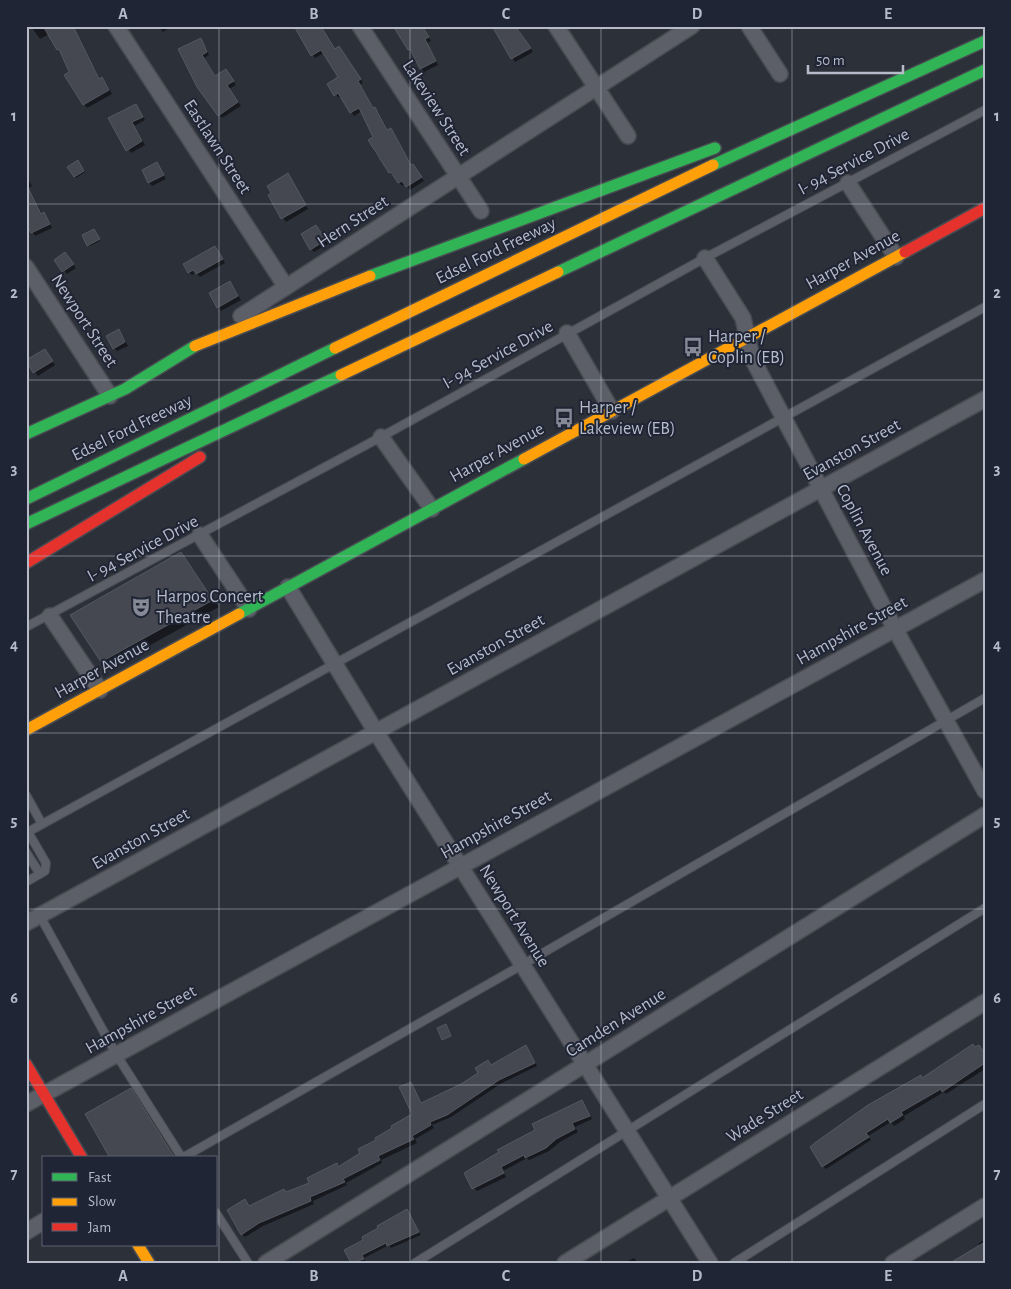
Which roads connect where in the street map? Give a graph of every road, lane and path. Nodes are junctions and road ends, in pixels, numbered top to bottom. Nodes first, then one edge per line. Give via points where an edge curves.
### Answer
1 (116, 26) edge
2 (360, 26) edge
3 (556, 26) edge
4 (692, 26) edge
5 (749, 26) edge
6 (985, 41) edge
7 (985, 70) edge
8 (780, 74) dead end
9 (597, 88) junction
10 (985, 110) edge
11 (814, 116) junction
12 (628, 136) dead end
13 (458, 176) junction
14 (848, 182) junction
15 (985, 208) edge
16 (481, 211) dead end
17 (896, 257) junction
18 (705, 258) junction
19 (26, 267) edge
20 (286, 287) junction
21 (985, 307) edge
22 (567, 333) junction
23 (747, 338) junction
24 (195, 346) junction
25 (110, 396) junction
26 (985, 400) edge
27 (612, 411) junction
28 (256, 414) junction
29 (784, 416) junction
30 (26, 434) edge
31 (380, 437) junction
32 (821, 488) junction
33 (26, 499) edge
34 (432, 509) junction
35 (26, 524) edge
36 (200, 535) junction
37 (26, 563) edge
38 (985, 580) edge
39 (288, 587) junction
40 (249, 608) junction
41 (50, 616) junction
42 (26, 628) edge
43 (895, 629) junction
44 (334, 663) junction
45 (100, 690) junction
46 (985, 698) edge
47 (946, 720) junction
48 (26, 730) edge
49 (376, 732) junction
50 (985, 790) edge
51 (26, 795) edge
52 (985, 815) edge
53 (42, 824) junction
54 (27, 832) edge
55 (26, 852) edge
56 (460, 866) junction
57 (40, 874) junction
58 (26, 882) edge
59 (985, 908) edge
60 (33, 920) edge
61 (522, 966) junction
62 (985, 1002) edge
63 (116, 1054) junction
64 (26, 1064) edge
65 (584, 1065) junction
66 (44, 1094) junction
67 (26, 1104) edge
68 (985, 1104) edge
69 (625, 1130) junction
70 (81, 1156) edge
71 (181, 1156) edge
72 (186, 1156) edge
73 (669, 1198) junction
74 (985, 1206) edge
75 (218, 1216) edge
76 (42, 1222) edge
77 (26, 1232) edge
78 (248, 1263) edge
79 (266, 1263) edge
80 (415, 1263) edge
81 (565, 1263) edge
82 (710, 1263) edge
83 (734, 1263) edge
84 (893, 1263) edge

1 - 20 street, Eastlawn Street
2 - 13 street, Lakeview Street
3 - 9 street
4 - 9 street, Hern Street
5 - 8 street
6 - 11 main road, Edsel Ford Freeway
7 - 28 main road
9 - 12 street
9 - 13 street, Hern Street
10 - 14 lane, I- 94 Service Drive
11 - 24 main road via 548,207 297,303
11 - 33 main road, Edsel Ford Freeway
13 - 16 street, Lakeview Street
13 - 20 street, Hern Street
14 - 17 street
14 - 18 lane, I- 94 Service Drive
15 - 17 main road, Harper Avenue
17 - 23 main road, Harper Avenue
18 - 22 lane, I- 94 Service Drive
18 - 23 street, Coplin Avenue via 742,318
19 - 25 street, Newport Street
20 - 24 street, Hern Street
21 - 29 lane
22 - 27 street
22 - 31 lane, I- 94 Service Drive
23 - 27 main road, Harper Avenue
23 - 29 street, Coplin Avenue via 752,358
24 - 25 main road, Hern Street
25 - 30 main road, Hern Street
26 - 32 street, Evanston Street
27 - 34 main road, Harper Avenue
28 - 35 main road
28 - 37 main road via 201,457
29 - 32 street, Coplin Avenue
29 - 44 lane
31 - 34 street
31 - 36 lane, I- 94 Service Drive
32 - 43 street, Coplin Avenue
32 - 49 street, Evanston Street
34 - 39 main road, Harper Avenue
36 - 40 street
36 - 41 lane, I- 94 Service Drive
38 - 43 street, Hampshire Street
39 - 40 main road, Harper Avenue
39 - 44 street, Newport Avenue
40 - 45 main road, Harper Avenue
41 - 42 lane, I- 94 Service Drive
41 - 45 street
43 - 47 street, Coplin Avenue
43 - 56 street, Hampshire Street
44 - 49 street, Newport Avenue
44 - 53 lane
45 - 48 main road, Harper Avenue
46 - 47 lane
47 - 50 street, Coplin Avenue
47 - 61 lane
49 - 56 street, Newport Avenue
49 - 60 street, Evanston Street
51 - 53 lane
52 - 65 street, Camden Avenue
53 - 54 lane
54 - 57 lane via 46,863 45,871
55 - 57 lane
56 - 61 street, Newport Avenue
56 - 63 street, Hampshire Street
57 - 58 lane
59 - 69 lane
60 - 63 lane
61 - 65 street, Newport Avenue
61 - 72 lane
62 - 73 street, Wade Street
63 - 66 street, Hampshire Street
63 - 71 lane
64 - 66 main road
65 - 69 street, Newport Avenue
65 - 79 street, Camden Avenue
66 - 67 street, Hampshire Street
66 - 70 main road
68 - 83 lane
69 - 73 street, Newport Avenue
69 - 80 lane
73 - 81 street, Wade Street
73 - 82 street, Newport Avenue
74 - 84 street
75 - 78 lane
76 - 77 street

